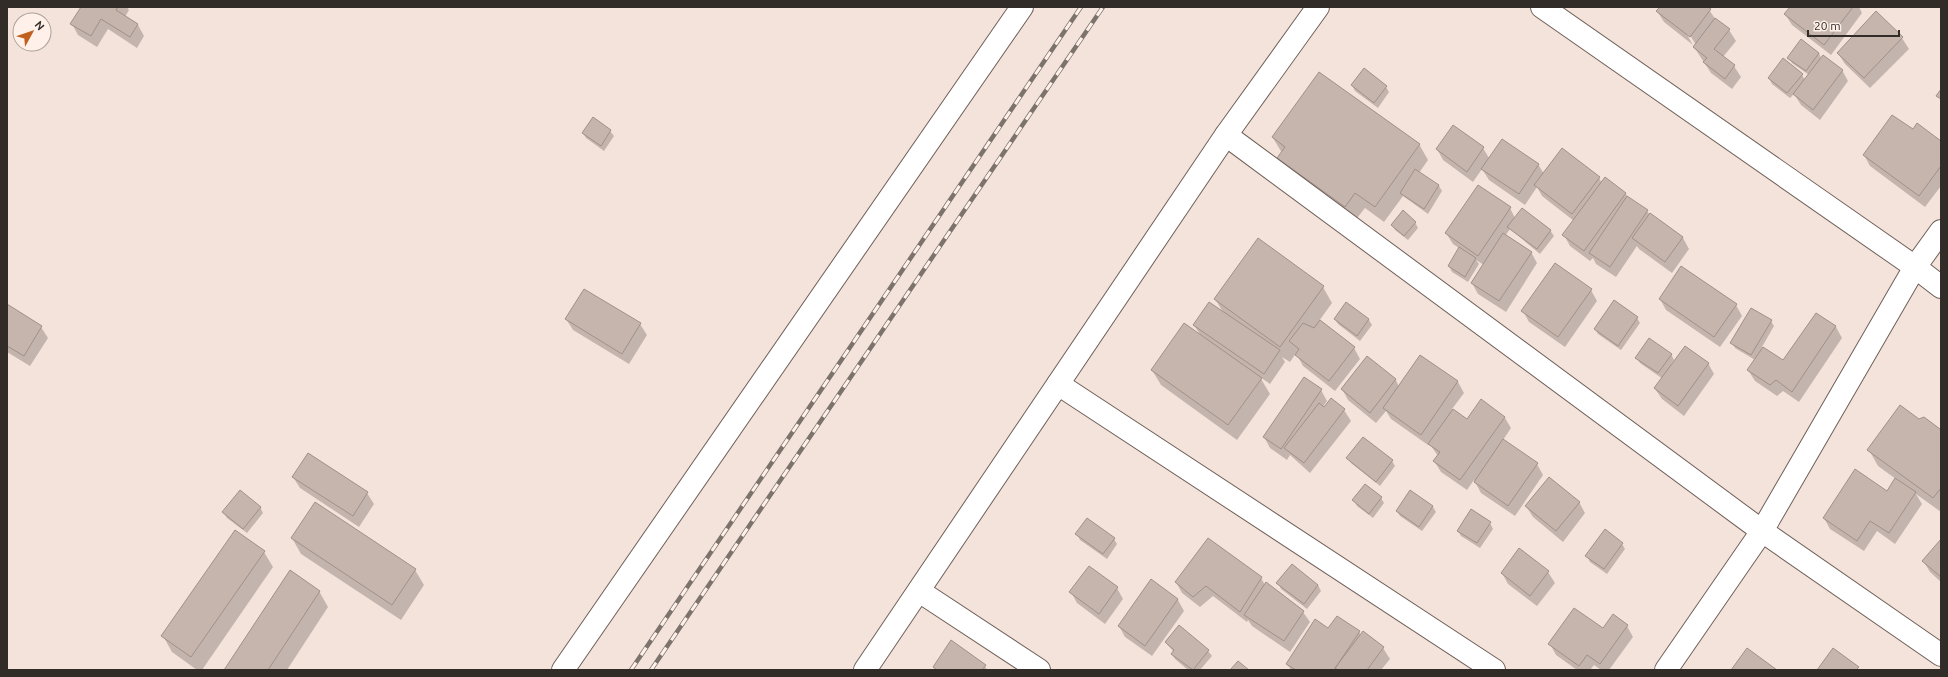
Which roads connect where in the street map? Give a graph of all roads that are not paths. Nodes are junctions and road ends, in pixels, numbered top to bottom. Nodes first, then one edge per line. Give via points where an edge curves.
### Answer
1 (1022, 7) edge
2 (1318, 7) edge
3 (1542, 7) edge
4 (1226, 135) junction
5 (1941, 231) edge
6 (1915, 267) junction
7 (1941, 287) edge
8 (1058, 384) junction
9 (1762, 531) junction
10 (919, 591) junction
11 (1941, 655) edge
12 (563, 670) edge
13 (865, 670) edge
14 (1039, 670) edge
15 (1494, 670) edge
16 (1666, 670) edge

1 - 12 street
2 - 4 street
3 - 6 street
4 - 8 street
4 - 9 street
5 - 6 street
6 - 7 street
6 - 9 street
8 - 10 street
8 - 15 street
9 - 11 street
9 - 16 street
10 - 13 street
10 - 14 street

